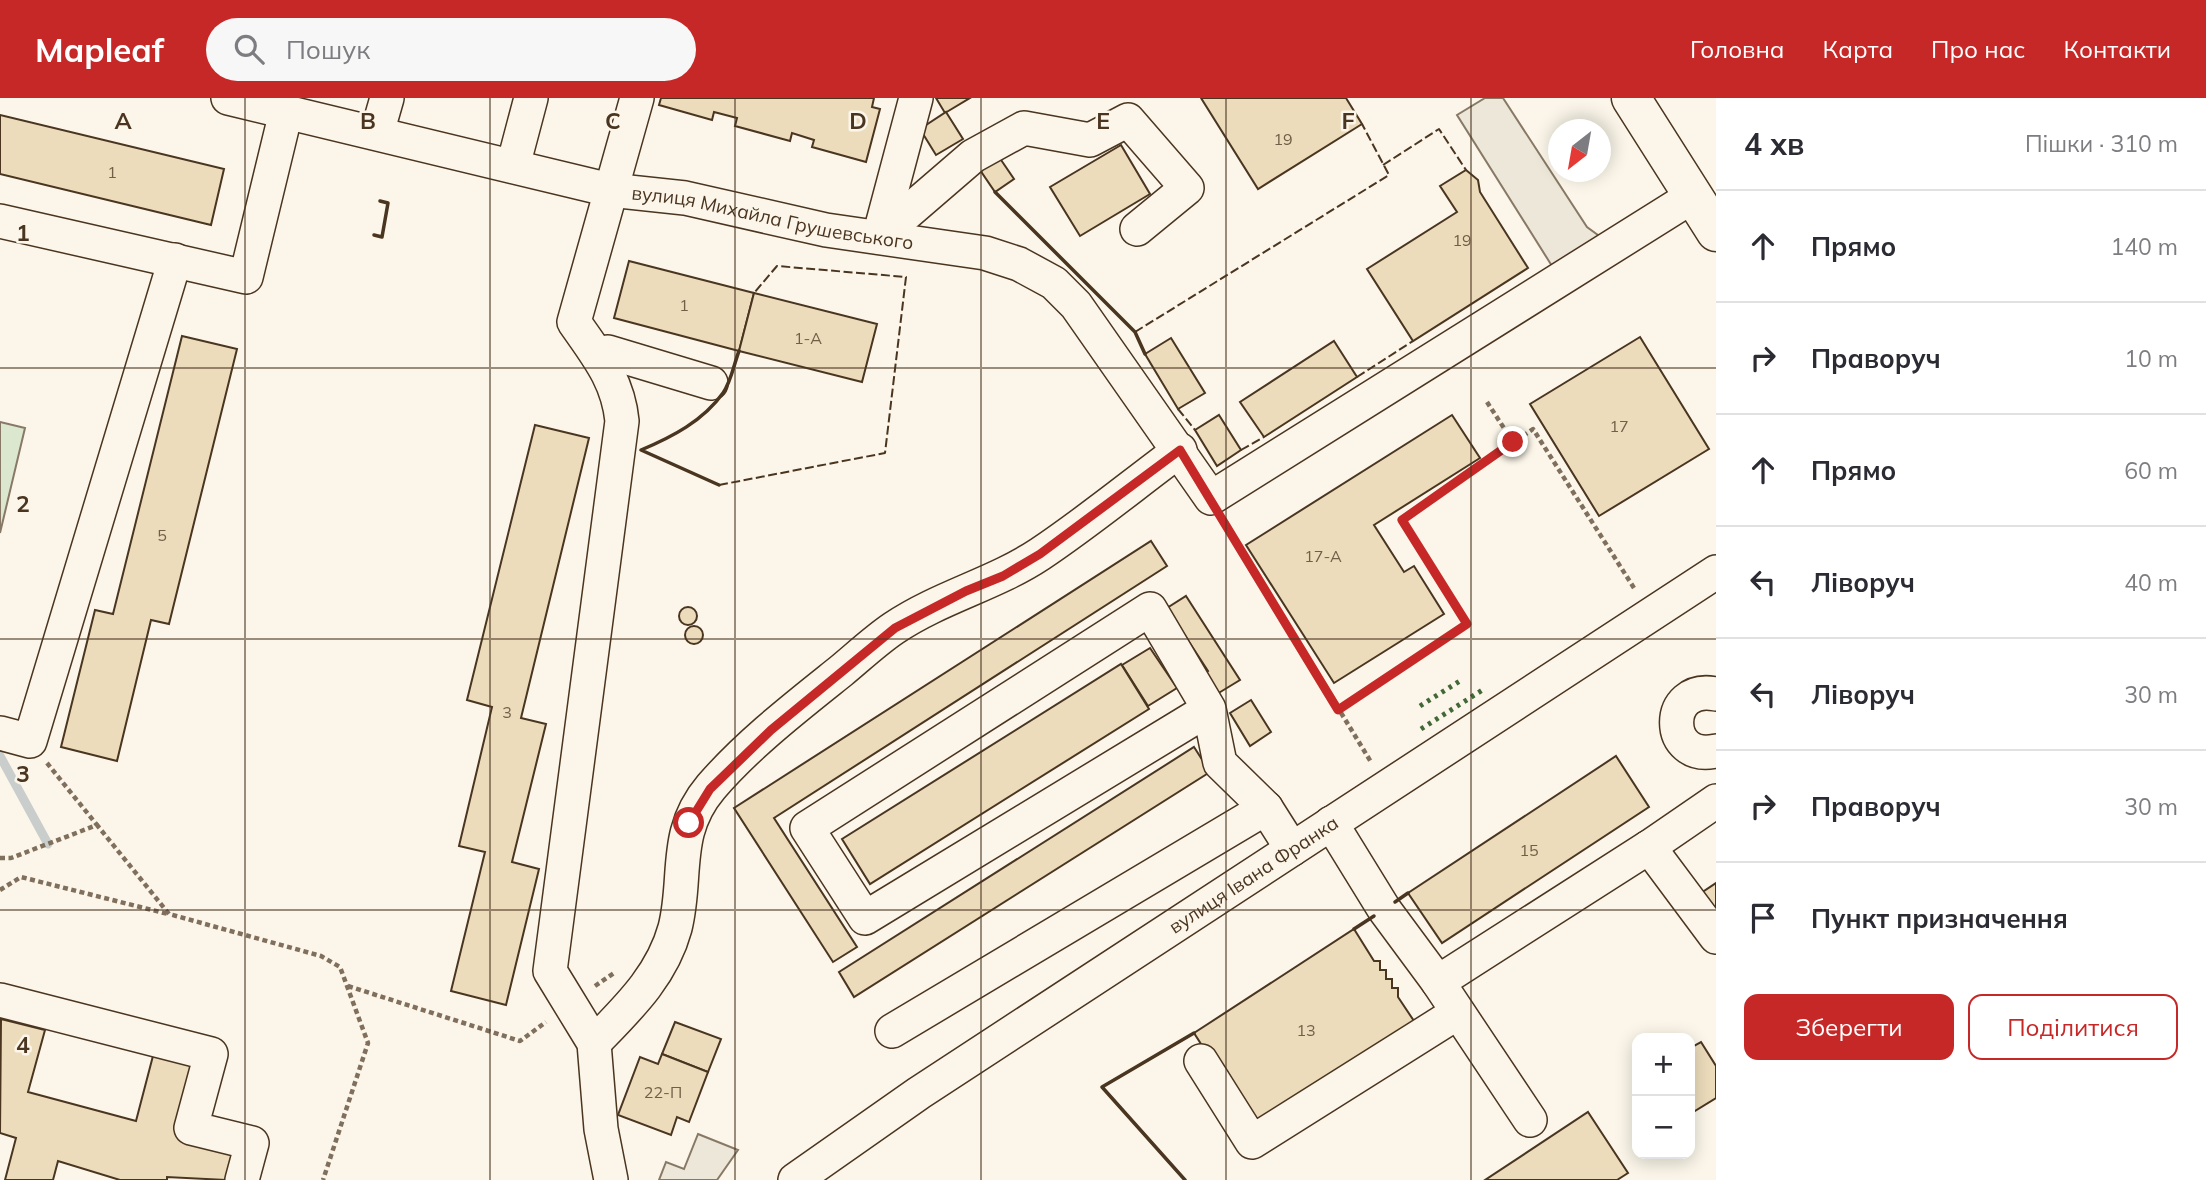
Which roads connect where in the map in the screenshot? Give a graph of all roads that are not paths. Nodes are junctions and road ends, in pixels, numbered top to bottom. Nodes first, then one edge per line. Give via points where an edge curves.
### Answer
1 (228, 98) edge
2 (387, 98) edge
3 (531, 98) edge
4 (637, 98) edge
5 (916, 98) edge
6 (1631, 98) edge
7 (286, 112) junction
8 (377, 134) junction
9 (513, 166) junction
10 (610, 190) junction
11 (1693, 196) junction
12 (0, 220) edge
13 (1137, 229) dead end
14 (1716, 232) edge
15 (879, 237) junction
16 (176, 261) junction
17 (598, 356) junction
18 (711, 383) dead end
19 (1180, 450) junction
20 (1716, 572) edge
21 (1716, 694) edge
22 (1209, 709) junction
23 (15, 737) edge
24 (1716, 751) edge
25 (1716, 801) edge
26 (1266, 808) junction
27 (1331, 823) junction
28 (1649, 848) junction
29 (1292, 849) junction
30 (1716, 937) edge
31 (1438, 982) junction
32 (0, 1000) edge
33 (1457, 1013) junction
34 (892, 1031) dead end
35 (594, 1043) junction
36 (1201, 1061) dead end
37 (1530, 1120) dead end
38 (242, 1180) edge
39 (611, 1180) edge
40 (794, 1180) edge

1 - 7 street, вулиця Михайла Грушевського
2 - 8 street
3 - 9 street
4 - 10 street
5 - 15 street
6 - 11 main road
7 - 8 street, вулиця Михайла Грушевського
7 - 16 street via 246,276
8 - 9 street, вулиця Михайла Грушевського
9 - 10 street, вулиця Михайла Грушевського
10 - 15 street, вулиця Михайла Грушевського via 685,198 826,230
10 - 17 street via 574,322
11 - 14 main road
11 - 19 street, вулиця Михайла Грушевського via 1211,498
12 - 16 street
13 - 15 street via 1187,188 1128,120 1090,140 1024,128 973,156
15 - 19 street, вулиця Михайла Грушевського via 985,253 1054,283 1076,305
16 - 23 street
17 - 18 street via 608,352
17 - 35 street via 611,375 622,421 551,971
19 - 35 street via 1040,554 895,628 771,730 710,789 689,823 678,910 662,963 644,992
20 - 27 street, вулиця Івана Франка
21 - 24 street via 1689,698 1680,707 1676,723 1679,737 1689,747
22 - 22 street via 865,918 807,828 1150,609
22 - 26 street via 1220,763
25 - 28 street
26 - 29 street
26 - 34 street
27 - 29 street, вулиця Івана Франка
27 - 31 street via 1384,909
28 - 30 street
28 - 31 street
29 - 40 street, вулиця Івана Франка
31 - 33 street
32 - 38 street via 211,1054 191,1128 252,1143
33 - 36 street via 1252,1142
33 - 37 street
35 - 39 street via 601,1129

